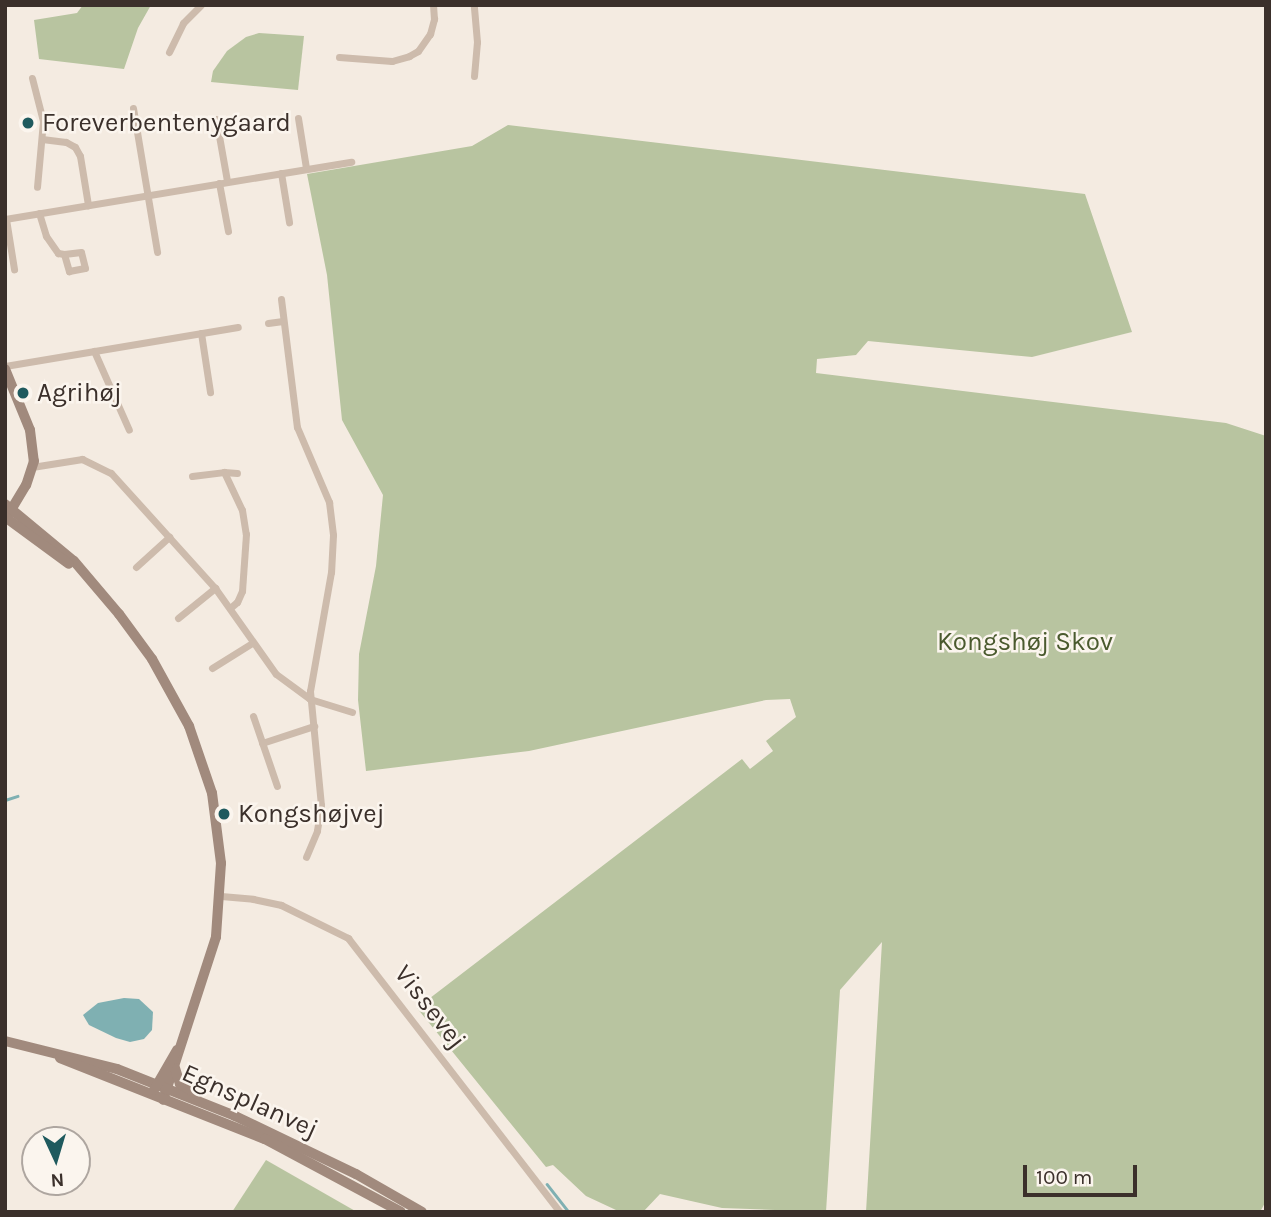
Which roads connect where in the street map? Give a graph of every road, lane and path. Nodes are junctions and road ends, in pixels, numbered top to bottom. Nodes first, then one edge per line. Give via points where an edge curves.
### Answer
1 (201, 5) edge
2 (433, 5) edge
3 (474, 5) edge
4 (169, 52) dead end
5 (339, 57) dead end
6 (474, 75) dead end
7 (32, 78) dead end
8 (133, 108) dead end
9 (298, 118) dead end
10 (216, 119) dead end
11 (42, 139) junction
12 (351, 162) dead end
13 (306, 169) junction
14 (281, 173) junction
15 (223, 182) junction
16 (37, 187) dead end
17 (148, 195) junction
18 (88, 205) junction
19 (39, 213) junction
20 (5, 219) edge
21 (289, 222) dead end
22 (228, 231) dead end
23 (157, 252) dead end
24 (64, 254) dead end
25 (14, 269) dead end
26 (281, 299) dead end
27 (284, 321) junction
28 (268, 323) dead end
29 (238, 327) dead end
30 (201, 333) junction
31 (94, 351) junction
32 (5, 367) edge
33 (210, 392) dead end
34 (129, 430) dead end
35 (32, 467) junction
36 (224, 472) junction
37 (237, 473) dead end
38 (192, 476) dead end
39 (7, 512) edge
40 (169, 537) junction
41 (135, 567) dead end
42 (215, 588) junction
43 (230, 608) junction
44 (178, 618) dead end
45 (252, 643) junction
46 (212, 668) dead end
47 (310, 699) junction
48 (352, 712) dead end
49 (253, 716) dead end
50 (314, 726) junction
51 (262, 743) junction
52 (277, 786) dead end
53 (306, 857) dead end
54 (221, 896) junction
55 (5, 1041) edge
56 (181, 1045) junction
57 (51, 1054) junction
58 (176, 1068) junction
59 (158, 1089) junction
60 (235, 1116) junction
61 (401, 1212) edge
62 (422, 1212) edge
63 (560, 1212) edge

1 - 4 street via 183,23
2 - 5 street via 430,34 409,56 392,61
3 - 6 street
7 - 11 street via 41,104
8 - 17 street
9 - 13 street
10 - 15 street
11 - 16 street
11 - 18 street via 75,147
12 - 13 street
13 - 14 street
14 - 15 street
14 - 21 street
15 - 17 street
15 - 22 street
17 - 18 street
17 - 23 street
18 - 19 street
19 - 20 street
19 - 24 street via 51,246
20 - 25 street
26 - 27 street
27 - 28 street
27 - 47 street via 297,427 323,485 332,519 331,572
29 - 30 street
30 - 31 street
30 - 33 street
31 - 32 street
31 - 34 street
32 - 35 main road via 30,429
35 - 39 main road
35 - 40 street via 82,459 100,465
36 - 37 street
36 - 38 street
36 - 43 street via 242,510 246,534 242,591
39 - 54 main road via 88,579 152,659 189,726 212,793
40 - 41 street
40 - 42 street
42 - 43 street
42 - 44 street
43 - 45 street
45 - 46 street
45 - 47 street via 276,674
47 - 48 street
47 - 50 street
49 - 51 street
50 - 51 street
50 - 53 street via 321,805
51 - 52 street
54 - 56 main road via 212,955
54 - 63 street, Vissevej via 281,905 348,938
55 - 57 main road, Egnsplanvej
56 - 58 main road
56 - 59 main road
57 - 59 main road, Egnsplanvej via 86,1070
57 - 59 main road, Egnsplanvej via 95,1063
58 - 59 main road
58 - 60 main road via 184,1087
59 - 60 main road, Egnsplanvej
59 - 61 main road, Egnsplanvej via 163,1100 265,1139
60 - 62 main road, Egnsplanvej via 356,1174

